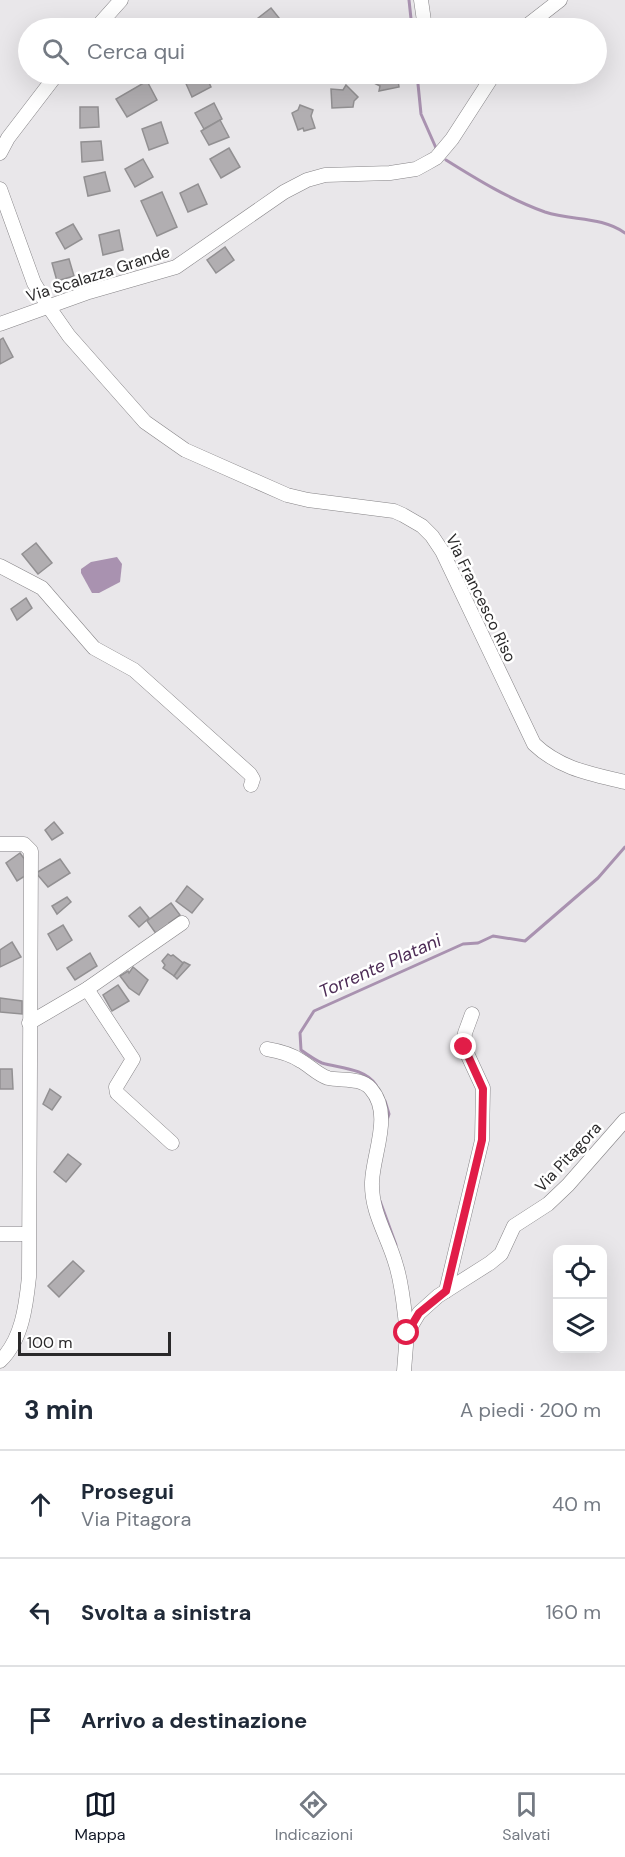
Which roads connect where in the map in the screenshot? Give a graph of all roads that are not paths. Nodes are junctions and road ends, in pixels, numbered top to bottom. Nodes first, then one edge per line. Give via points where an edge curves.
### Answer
1 (121, 0) edge
2 (421, 0) edge
3 (560, 0) edge
4 (105, 18) edge
5 (424, 18) edge
6 (537, 18) edge
7 (49, 84) edge
8 (488, 84) edge
9 (0, 153) edge
10 (0, 189) edge
11 (48, 306) junction
12 (0, 324) edge
13 (0, 566) edge
14 (625, 782) edge
15 (251, 785) dead end
16 (0, 844) edge
17 (182, 923) dead end
18 (87, 989) junction
19 (472, 1014) dead end
20 (29, 1023) junction
21 (267, 1049) dead end
22 (625, 1120) edge
23 (172, 1143) dead end
24 (0, 1234) edge
25 (28, 1234) junction
26 (446, 1291) junction
27 (407, 1333) junction
28 (0, 1361) edge
29 (404, 1371) edge

1 - 4 street
2 - 5 street
3 - 6 street
7 - 9 street
8 - 11 street, Via Scalazza Grande via 452,139 436,158 416,169 307,180 176,267
10 - 11 street, Via Francesco Riso via 27,265
11 - 12 street, Via Scalazza Grande
11 - 14 street, Via Francesco Riso via 133,409 185,450 287,495 394,512 422,526 442,551 534,744 576,770
13 - 15 street via 42,588 94,648 134,670 250,774
16 - 20 street via 24,844 31,850
17 - 18 street
18 - 20 street
18 - 23 street via 133,1059 116,1087 117,1093
19 - 26 street via 464,1047 483,1089 482,1140
20 - 25 street
21 - 27 street via 301,1061 328,1078 366,1084 379,1102 382,1116 372,1184 374,1204 396,1262
22 - 26 street, Via Pitagora via 568,1185 548,1204 514,1226 501,1254
24 - 25 street
25 - 28 street via 27,1300 15,1342
26 - 27 street, Via Pitagora via 419,1313
27 - 29 street

